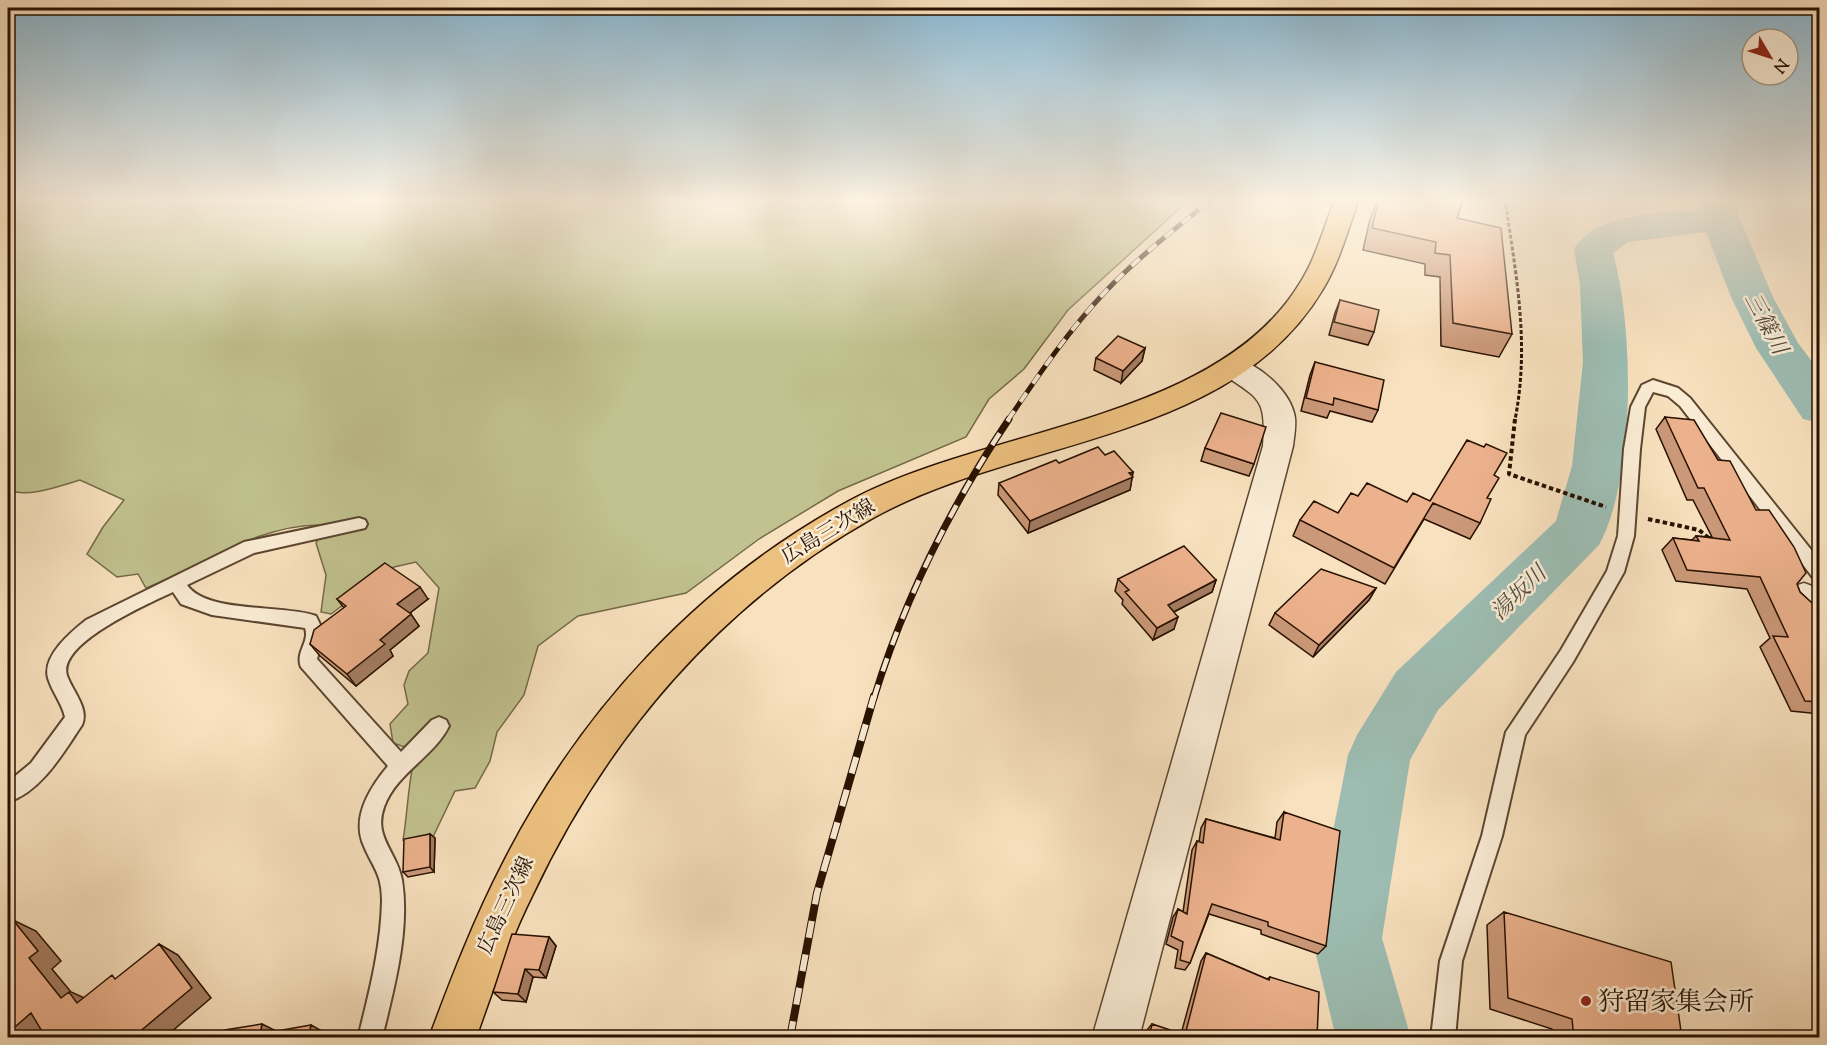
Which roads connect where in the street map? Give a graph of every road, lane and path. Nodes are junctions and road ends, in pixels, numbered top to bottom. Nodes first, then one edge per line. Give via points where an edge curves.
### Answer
1 (1326, 248) edge
2 (1511, 248) edge
3 (1233, 367) junction
4 (1609, 508) dead end
5 (1627, 515) junction
6 (358, 524) dead end
7 (1715, 548) edge
8 (176, 583) junction
9 (1814, 593) edge
10 (439, 726) dead end
11 (402, 767) junction
12 (8, 793) edge
13 (370, 1038) edge
14 (452, 1038) edge
15 (1115, 1038) edge
16 (1443, 1038) edge

1 - 3 main road, 広島三次線 via 1306,294 1276,330
2 - 4 path via 1523,344 1522,384 1509,474
3 - 14 main road, 広島三次線 via 1156,406 971,463 860,510 806,541 701,623 651,674 603,733 557,801 514,879 476,968
3 - 15 street via 1259,385 1275,407 1280,416 1278,446
5 - 7 path via 1699,530
5 - 9 lane via 1638,407 1647,389 1653,385 1663,387 1685,402
5 - 16 lane via 1626,536 1615,572 1567,656 1516,732 1492,836 1451,961
6 - 8 lane via 259,544
8 - 11 lane via 187,599 212,608 310,621 316,639 307,653 308,661
8 - 12 lane via 119,610 74,640 57,666 57,677 71,701 75,719 44,765
10 - 11 lane
11 - 13 lane via 374,805 370,823 371,842 391,879 388,960

